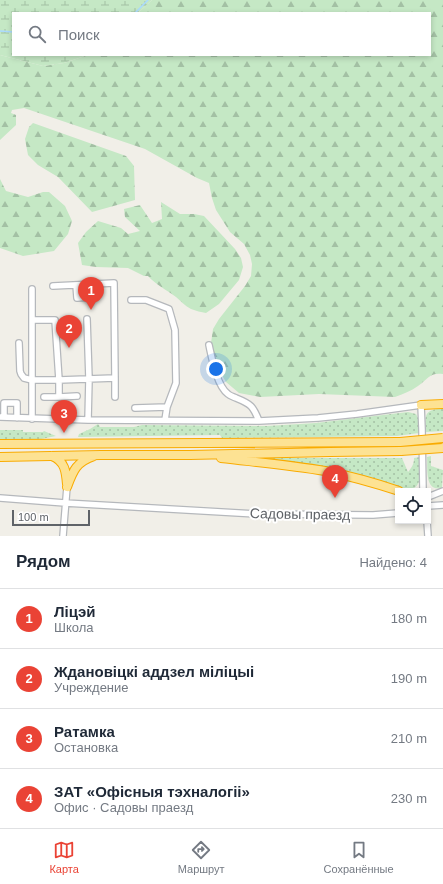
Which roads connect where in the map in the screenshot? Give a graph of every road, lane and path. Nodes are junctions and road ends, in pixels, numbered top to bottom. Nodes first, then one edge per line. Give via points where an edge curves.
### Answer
1 (76, 284) junction
2 (92, 284) junction
3 (53, 286) dead end
4 (32, 289) dead end
5 (131, 300) dead end
6 (87, 319) dead end
7 (32, 320) junction
8 (19, 342) dead end
9 (209, 345) dead end
10 (90, 378) junction
11 (114, 378) junction
12 (32, 380) junction
13 (59, 380) junction
14 (77, 396) dead end
15 (44, 397) dead end
16 (59, 397) junction
17 (115, 397) dead end
18 (443, 404) edge
19 (421, 405) junction
20 (167, 407) junction
21 (135, 408) dead end
22 (2, 417) edge
23 (17, 418) junction
24 (32, 419) junction
25 (88, 420) junction
26 (166, 420) junction
27 (259, 421) junction
28 (443, 438) edge
29 (0, 444) edge
30 (443, 448) edge
31 (101, 455) junction
32 (190, 455) junction
33 (49, 456) junction
34 (0, 457) edge
35 (67, 487) junction
36 (423, 488) edge
37 (395, 490) edge
38 (443, 491) edge
39 (431, 496) edge
40 (0, 498) edge
41 (65, 503) junction
42 (443, 505) edge
43 (431, 506) edge
44 (395, 513) edge
45 (427, 524) edge
46 (63, 536) edge
47 (428, 536) edge

1 - 2 street
1 - 2 street via 78,298 92,297
1 - 3 street
2 - 11 street via 114,283
4 - 7 street
5 - 20 street via 146,300 169,309 175,330 176,384
6 - 10 street
7 - 12 street
7 - 13 street via 55,320
8 - 12 street via 21,374 24,378
9 - 27 street via 223,389 251,405
10 - 11 street
10 - 13 street
10 - 25 street
11 - 17 street
12 - 13 street
12 - 24 street
13 - 16 street
14 - 16 street
15 - 16 street
18 - 19 highway
19 - 27 street via 318,418
19 - 36 street
20 - 21 street
20 - 26 street
22 - 23 street
22 - 23 street via 4,403 17,402
23 - 24 street
24 - 25 street
25 - 26 street
26 - 27 street
28 - 29 highway, bridge via 400,442
30 - 32 highway, bridge
31 - 32 highway
31 - 33 highway
31 - 35 highway via 78,465
32 - 37 highway via 325,471
33 - 34 highway
33 - 35 highway via 56,458 63,465
35 - 41 street
38 - 39 street
40 - 41 street, Садовы праезд
41 - 44 street, Садовы праезд via 257,514
41 - 46 street
42 - 43 street
45 - 47 street

